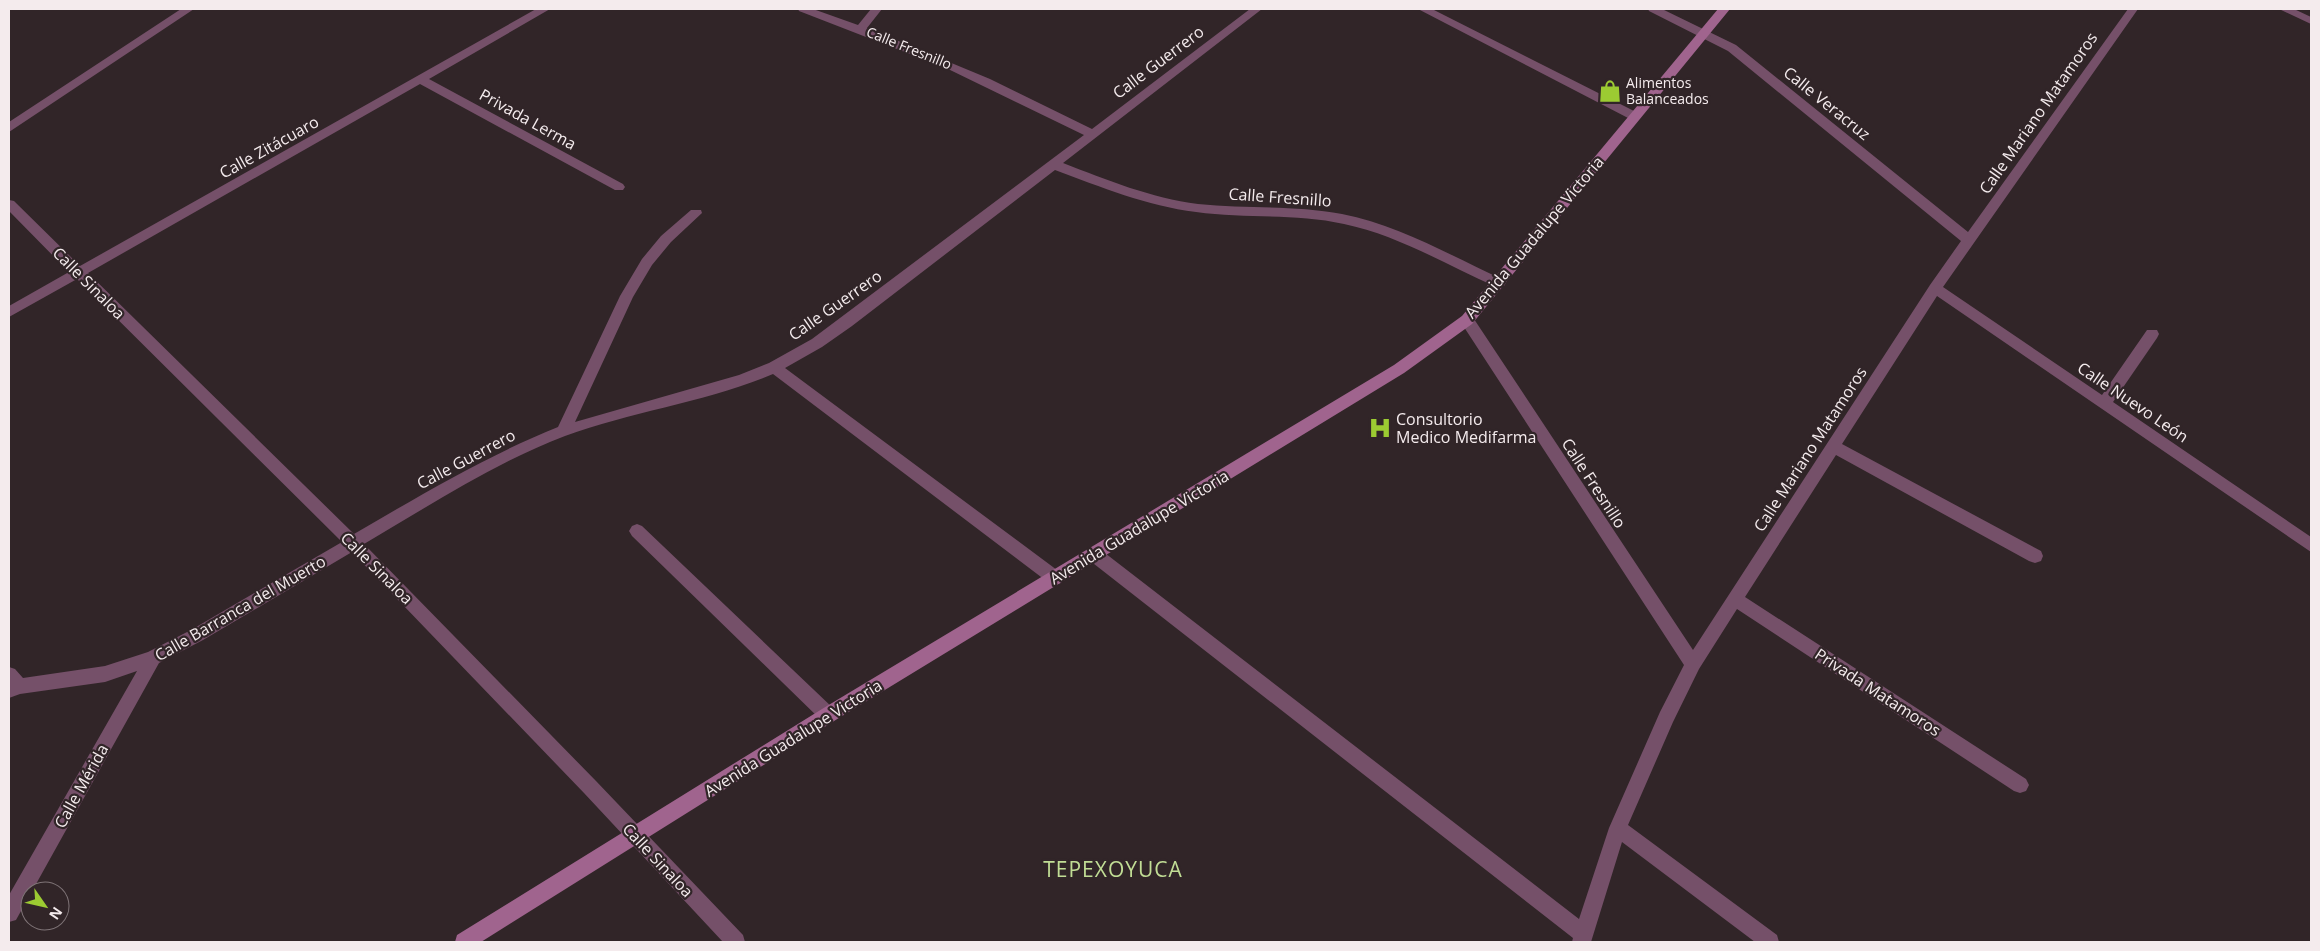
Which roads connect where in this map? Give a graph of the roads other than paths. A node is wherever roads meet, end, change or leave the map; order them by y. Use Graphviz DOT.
graph roads {
  1 [pos="188,9"];
  2 [pos="544,9"];
  3 [pos="803,9"];
  4 [pos="877,9"];
  5 [pos="1257,9"];
  6 [pos="1424,9"];
  7 [pos="1653,9"];
  8 [pos="1724,9"];
  9 [pos="2133,9"];
  10 [pos="2285,9"];
  11 [pos="2311,21"];
  12 [pos="860,29"];
  13 [pos="1705,32"];
  14 [pos="422,80"];
  15 [pos="1634,116"];
  16 [pos="9,128"];
  17 [pos="1092,134"];
  18 [pos="1052,164"];
  19 [pos="619,187"];
  20 [pos="9,204"];
  21 [pos="696,213"];
  22 [pos="1969,240"];
  23 [pos="78,272"];
  24 [pos="1499,283"];
  25 [pos="1935,288"];
  26 [pos="9,312"];
  27 [pos="1467,320"];
  28 [pos="2152,334"];
  29 [pos="774,367"];
  30 [pos="2104,403"];
  31 [pos="563,431"];
  32 [pos="1833,446"];
  33 [pos="637,531"];
  34 [pos="353,543"];
  35 [pos="2311,545"];
  36 [pos="1095,555"];
  37 [pos="2035,556"];
  38 [pos="1054,578"];
  39 [pos="1735,599"];
  40 [pos="153,658"];
  41 [pos="1693,664"];
  42 [pos="13,683"];
  43 [pos="828,715"];
  44 [pos="2020,785"];
  45 [pos="1618,828"];
  46 [pos="635,836"];
  47 [pos="9,913"];
  48 [pos="1583,939"];
  49 [pos="464,942"];
  50 [pos="736,942"];
  51 [pos="1770,942"];
  1 -- 16 [label="street"];
  2 -- 14 [label="street, Calle Zitácuaro"];
  3 -- 12 [label="street, Calle Fresnillo"];
  4 -- 12 [label="street"];
  5 -- 17 [label="street, Calle Guerrero"];
  6 -- 15 [label="street"];
  7 -- 13 [label="street, Calle Veracruz"];
  8 -- 13 [label="main road, Avenida Guadalupe Victoria"];
  9 -- 22 [label="street, Calle Mariano Matamoros"];
  10 -- 11 [label="street"];
  12 -- 17 [label="street, Calle Fresnillo"];
  13 -- 15 [label="main road, Avenida Guadalupe Victoria"];
  13 -- 22 [label="street, Calle Veracruz"];
  14 -- 19 [label="street, Privada Lerma"];
  14 -- 23 [label="street, Calle Zitácuaro"];
  15 -- 24 [label="main road, Avenida Guadalupe Victoria"];
  17 -- 18 [label="street, Calle Guerrero"];
  18 -- 24 [label="street, Calle Fresnillo"];
  18 -- 29 [label="street, Calle Guerrero"];
  20 -- 23 [label="street, Calle Sinaloa"];
  21 -- 31 [label="street"];
  22 -- 25 [label="street, Calle Mariano Matamoros"];
  23 -- 26 [label="street, Calle Zitácuaro"];
  23 -- 34 [label="street, Calle Sinaloa"];
  24 -- 27 [label="main road, Avenida Guadalupe Victoria"];
  25 -- 30 [label="street, Calle Nuevo León"];
  25 -- 32 [label="street, Calle Mariano Matamoros"];
  27 -- 36 [label="main road, Avenida Guadalupe Victoria"];
  27 -- 41 [label="street, Calle Fresnillo"];
  28 -- 30 [label="street"];
  29 -- 31 [label="street, Calle Guerrero"];
  29 -- 38 [label="street"];
  30 -- 35 [label="street, Calle Nuevo León"];
  31 -- 34 [label="street, Calle Guerrero"];
  32 -- 37 [label="street"];
  32 -- 39 [label="street, Calle Mariano Matamoros"];
  33 -- 43 [label="street"];
  34 -- 40 [label="street, Calle Barranca del Muerto"];
  34 -- 46 [label="street, Calle Sinaloa"];
  36 -- 38 [label="main road, Avenida Guadalupe Victoria"];
  36 -- 48 [label="street"];
  38 -- 43 [label="main road, Avenida Guadalupe Victoria"];
  39 -- 41 [label="street, Calle Mariano Matamoros"];
  39 -- 44 [label="street, Privada Matamoros"];
  40 -- 42 [label="street, Calle Barranca del Muerto"];
  40 -- 47 [label="street, Calle Mérida"];
  41 -- 45 [label="street, Calle Mariano Matamoros"];
  43 -- 46 [label="main road, Avenida Guadalupe Victoria"];
  45 -- 48 [label="street, Calle Mariano Matamoros"];
  45 -- 51 [label="street"];
  46 -- 49 [label="main road, Avenida Guadalupe Victoria"];
  46 -- 50 [label="street, Calle Sinaloa"];
}
